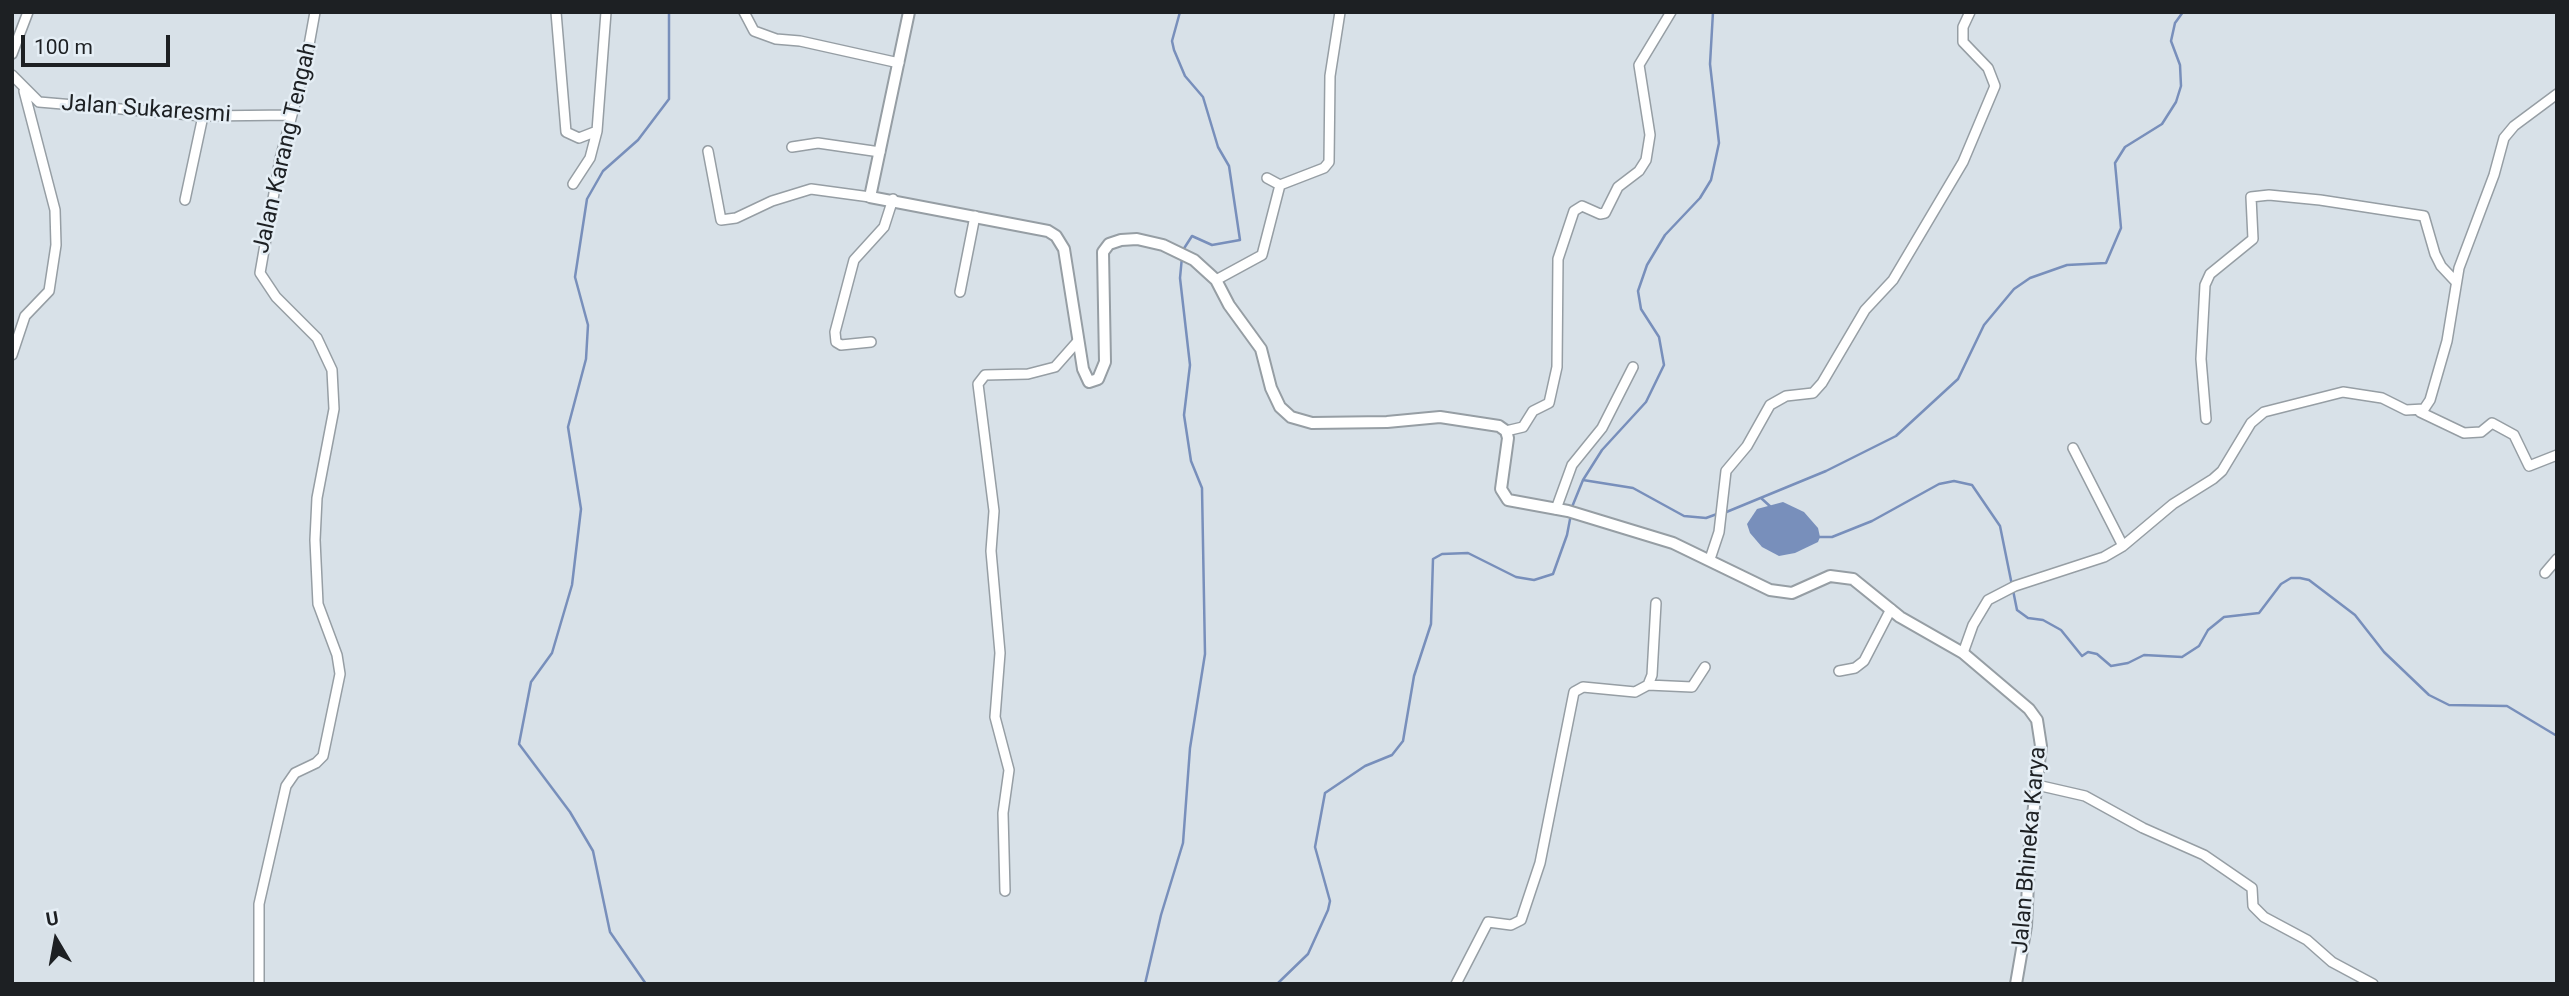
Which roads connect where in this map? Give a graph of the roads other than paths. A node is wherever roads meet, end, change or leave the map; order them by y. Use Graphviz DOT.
graph roads {
  1 [pos="28,12"];
  2 [pos="315,12"];
  3 [pos="556,12"];
  4 [pos="606,12"];
  5 [pos="744,12"];
  6 [pos="909,12"];
  7 [pos="1340,12"];
  8 [pos="1671,12"];
  9 [pos="1970,12"];
  10 [pos="12,54"];
  11 [pos="899,63"];
  12 [pos="12,75"];
  13 [pos="23,89"];
  14 [pos="2557,94"];
  15 [pos="203,116"];
  16 [pos="292,116"];
  17 [pos="597,131"];
  18 [pos="792,146"];
  19 [pos="708,151"];
  20 [pos="880,152"];
  21 [pos="1267,178"];
  22 [pos="573,184"];
  23 [pos="1280,185"];
  24 [pos="870,197"];
  25 [pos="893,199"];
  26 [pos="185,200"];
  27 [pos="975,216"];
  28 [pos="1216,280"];
  29 [pos="2456,282"];
  30 [pos="960,292"];
  31 [pos="1078,341"];
  32 [pos="871,342"];
  33 [pos="12,355"];
  34 [pos="1633,367"];
  35 [pos="2420,412"];
  36 [pos="2206,419"];
  37 [pos="1506,431"];
  38 [pos="2073,448"];
  39 [pos="2557,455"];
  40 [pos="1556,509"];
  41 [pos="2123,546"];
  42 [pos="1710,559"];
  43 [pos="2557,559"];
  44 [pos="2545,573"];
  45 [pos="1656,603"];
  46 [pos="1891,610"];
  47 [pos="1963,653"];
  48 [pos="1705,667"];
  49 [pos="1839,671"];
  50 [pos="1648,685"];
  51 [pos="2037,785"];
  52 [pos="1005,891"];
  53 [pos="260,984"];
  54 [pos="1456,984"];
  55 [pos="2016,984"];
  56 [pos="2373,984"];
  1 -- 10 [label="street"];
  2 -- 16 [label="street, Jalan Karang Tengah"];
  3 -- 17 [label="street"];
  4 -- 17 [label="street"];
  5 -- 11 [label="street"];
  6 -- 11 [label="street"];
  7 -- 23 [label="street"];
  8 -- 37 [label="street"];
  9 -- 42 [label="street"];
  11 -- 20 [label="street"];
  12 -- 13 [label="street, Jalan Sukaresmi"];
  13 -- 15 [label="street, Jalan Sukaresmi"];
  13 -- 33 [label="street"];
  14 -- 29 [label="street"];
  15 -- 16 [label="street, Jalan Sukaresmi"];
  15 -- 26 [label="street"];
  16 -- 53 [label="street, Jalan Karang Tengah"];
  17 -- 22 [label="street"];
  18 -- 20 [label="street"];
  19 -- 24 [label="street"];
  20 -- 24 [label="street"];
  21 -- 23 [label="street"];
  23 -- 28 [label="street"];
  24 -- 25 [label="street"];
  25 -- 27 [label="street"];
  25 -- 32 [label="street"];
  27 -- 30 [label="street"];
  27 -- 31 [label="street"];
  28 -- 31 [label="street"];
  28 -- 37 [label="street"];
  29 -- 35 [label="street"];
  29 -- 36 [label="street"];
  31 -- 52 [label="street"];
  34 -- 40 [label="street"];
  35 -- 39 [label="street"];
  35 -- 41 [label="street"];
  37 -- 40 [label="street, Jalan Bhineka Karya"];
  38 -- 41 [label="street"];
  40 -- 42 [label="street, Jalan Bhineka Karya"];
  41 -- 47 [label="street"];
  42 -- 46 [label="street, Jalan Bhineka Karya"];
  43 -- 44 [label="street"];
  45 -- 50 [label="street"];
  46 -- 47 [label="street, Jalan Bhineka Karya"];
  46 -- 49 [label="street"];
  47 -- 51 [label="street, Jalan Bhineka Karya"];
  48 -- 50 [label="street"];
  50 -- 54 [label="street"];
  51 -- 55 [label="street, Jalan Bhineka Karya"];
  51 -- 56 [label="street"];
}
